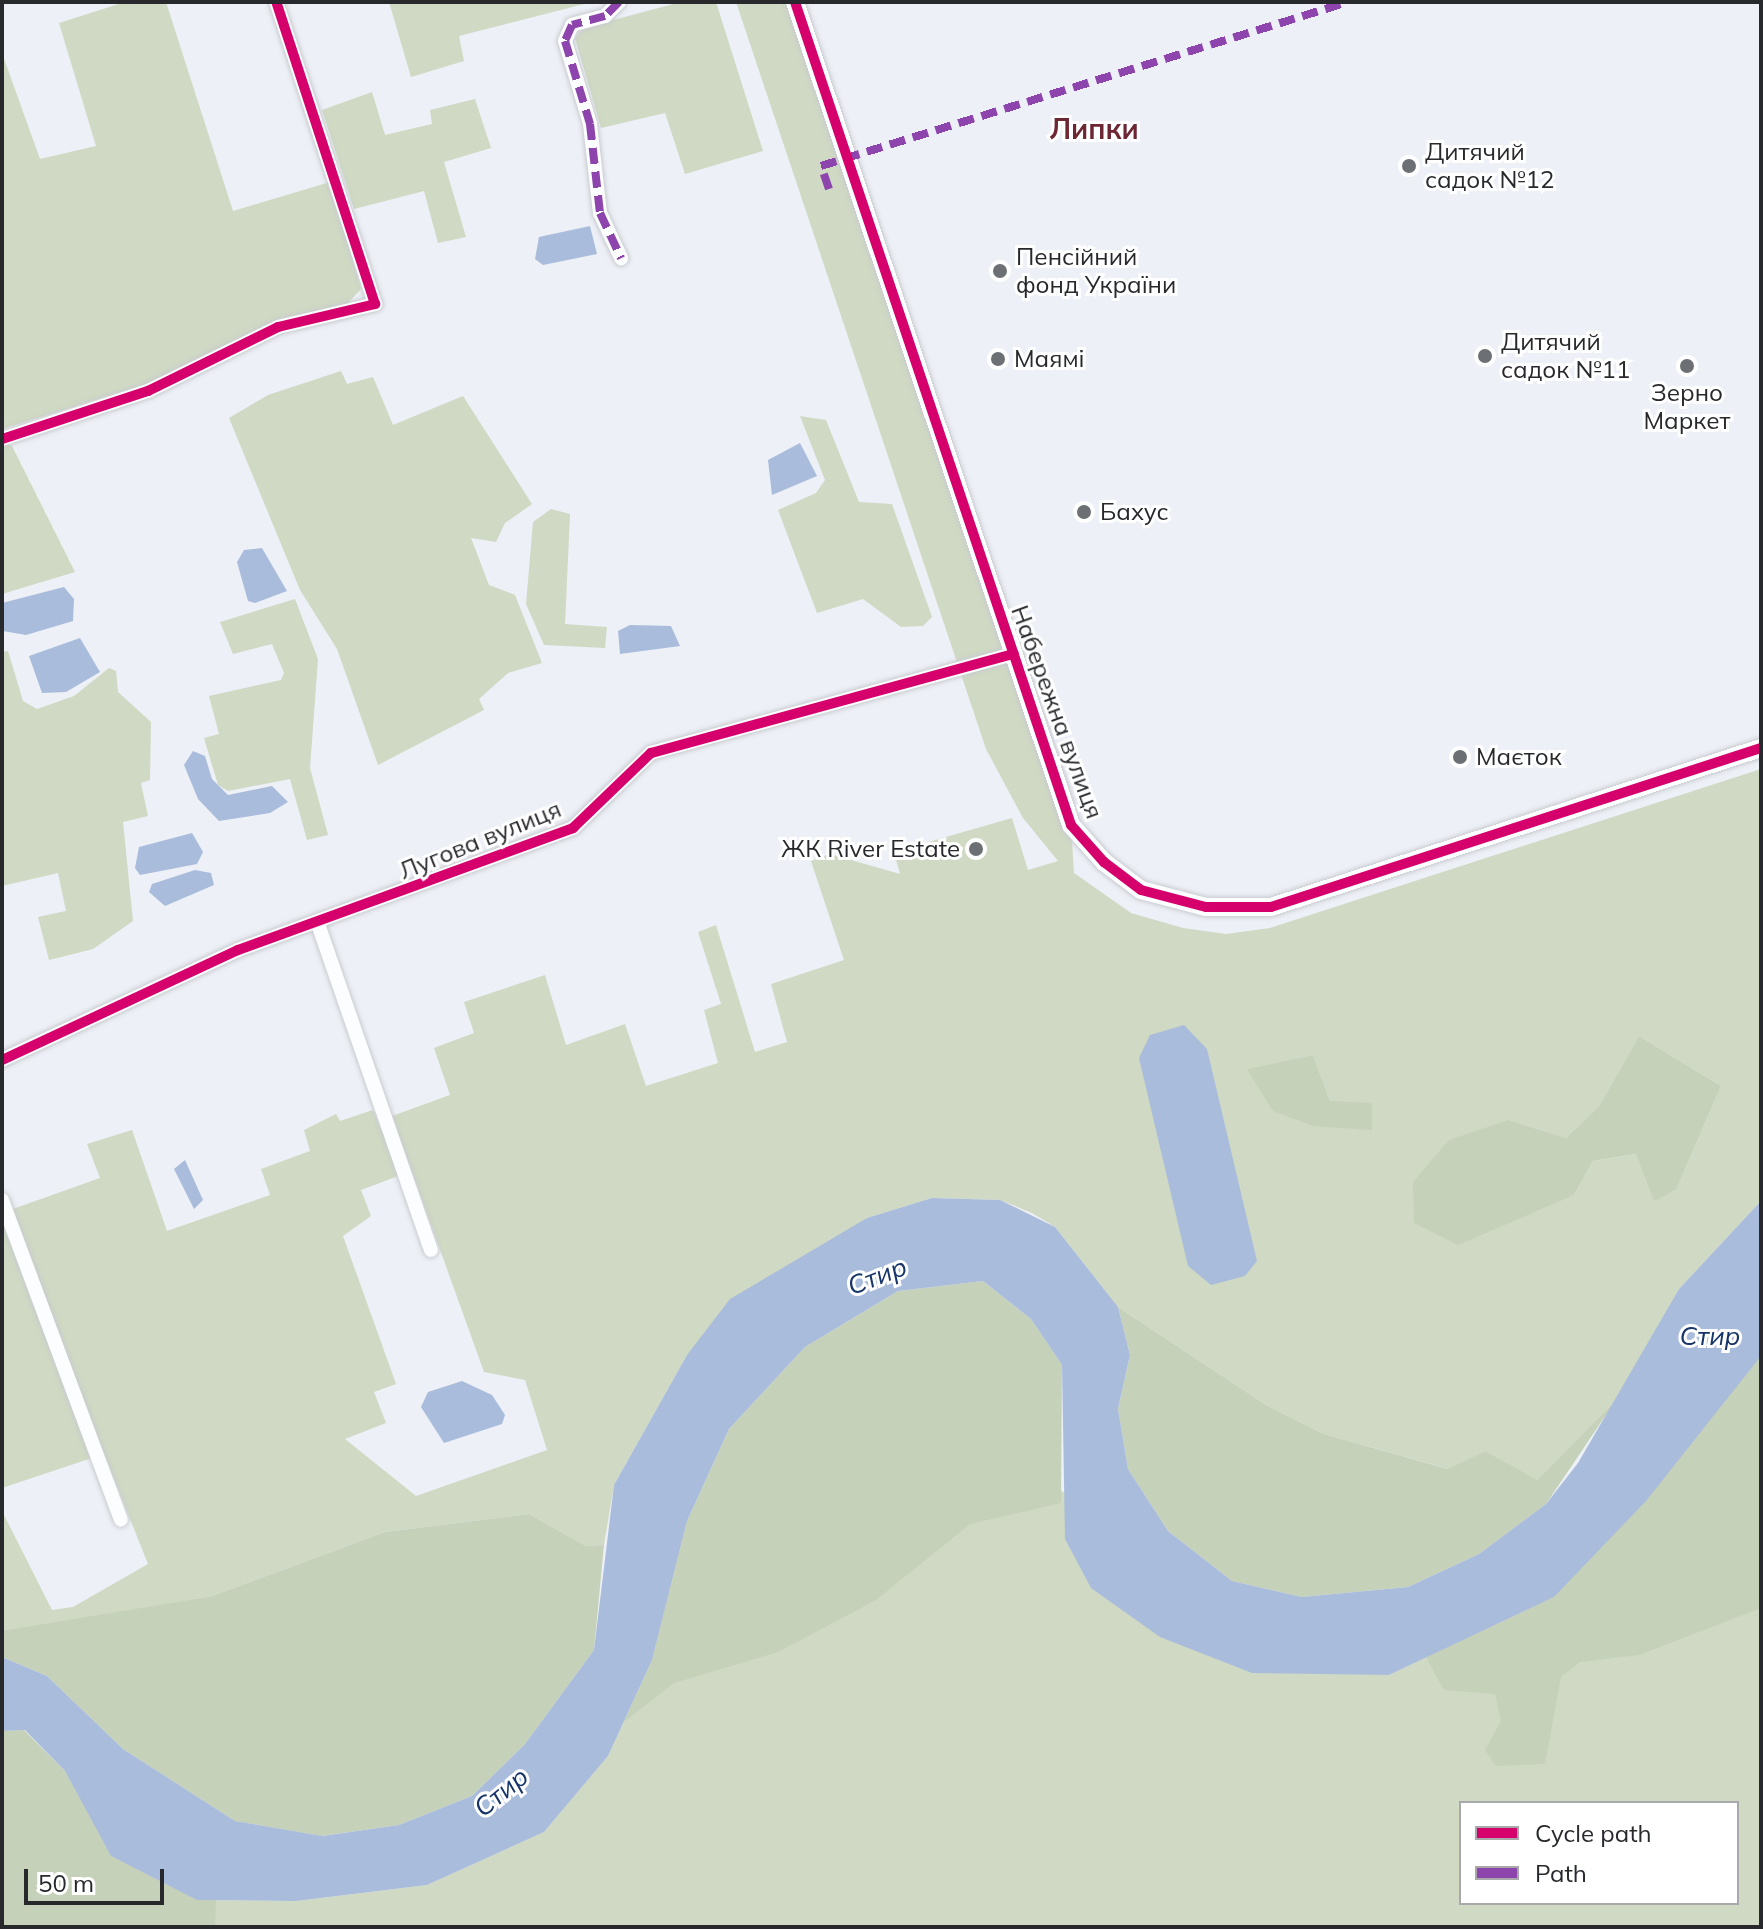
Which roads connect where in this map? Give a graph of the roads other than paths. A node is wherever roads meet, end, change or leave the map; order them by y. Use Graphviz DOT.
graph roads {
  1 [pos="276,2"];
  2 [pos="619,2"];
  3 [pos="795,2"];
  4 [pos="621,258"];
  5 [pos="2,439"];
  6 [pos="1014,654"];
  7 [pos="1761,748"];
  8 [pos="318,924"];
  9 [pos="2,1060"];
  10 [pos="2,1200"];
  11 [pos="431,1250"];
  12 [pos="121,1520"];
  1 -- 5 [label="street"];
  2 -- 4 [label="street"];
  3 -- 6 [label="street, Набережна вулиця"];
  6 -- 7 [label="street, Набережна вулиця"];
  6 -- 8 [label="street, Лугова вулиця"];
  8 -- 9 [label="street, Лугова вулиця"];
  8 -- 11 [label="street"];
  10 -- 12 [label="street"];
}
